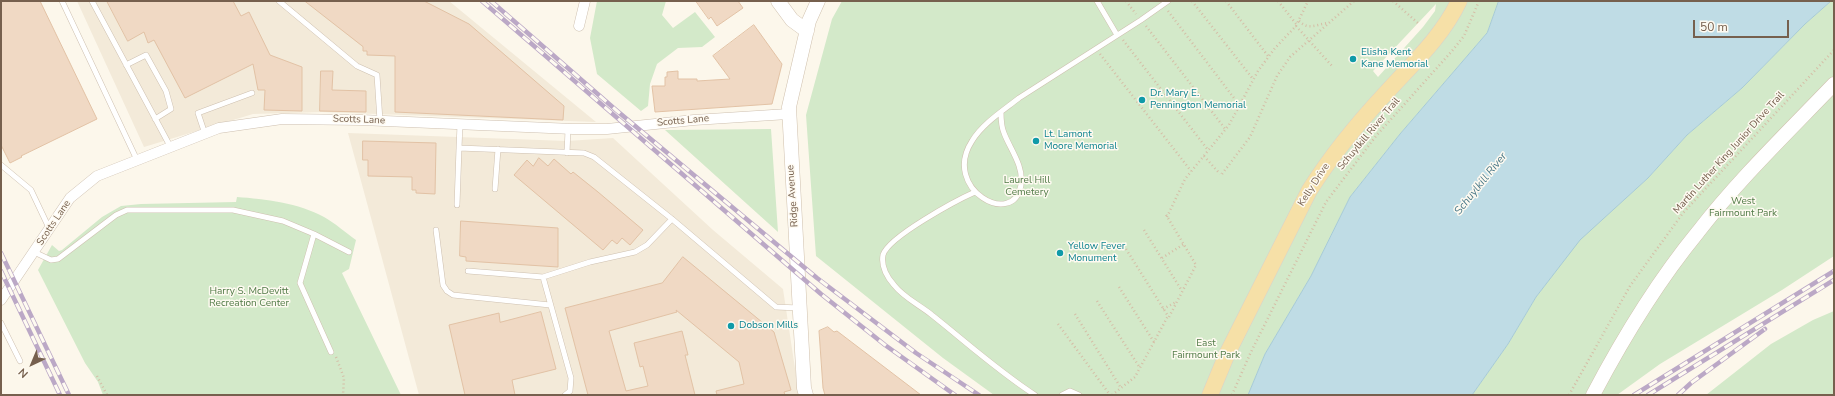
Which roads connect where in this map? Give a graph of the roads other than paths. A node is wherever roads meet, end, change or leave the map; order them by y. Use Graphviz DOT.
graph roads {
  1 [pos="62,1"];
  2 [pos="92,1"];
  3 [pos="279,1"];
  4 [pos="585,1"];
  5 [pos="778,1"];
  6 [pos="818,1"];
  7 [pos="1097,1"];
  8 [pos="1168,1"];
  9 [pos="1459,1"];
  10 [pos="579,26"];
  11 [pos="806,31"];
  12 [pos="1118,35"];
  13 [pos="126,65"];
  14 [pos="1834,84"];
  15 [pos="252,93"];
  16 [pos="1001,112"];
  17 [pos="788,114"];
  18 [pos="155,119"];
  19 [pos="380,121"];
  20 [pos="460,124"];
  21 [pos="568,129"];
  22 [pos="205,134"];
  23 [pos="170,146"];
  24 [pos="459,148"];
  25 [pos="498,149"];
  26 [pos="567,152"];
  27 [pos="137,160"];
  28 [pos="1,165"];
  29 [pos="495,188"];
  30 [pos="975,192"];
  31 [pos="457,205"];
  32 [pos="672,218"];
  33 [pos="49,229"];
  34 [pos="436,230"];
  35 [pos="314,234"];
  36 [pos="34,252"];
  37 [pos="349,252"];
  38 [pos="468,271"];
  39 [pos="543,277"];
  40 [pos="1,300"];
  41 [pos="550,305"];
  42 [pos="799,308"];
  43 [pos="1,323"];
  44 [pos="332,352"];
  45 [pos="20,361"];
  46 [pos="565,395"];
  47 [pos="806,395"];
  48 [pos="1035,395"];
  49 [pos="1062,395"];
  50 [pos="1080,395"];
  51 [pos="1210,395"];
  52 [pos="1593,395"];
  1 -- 27 [label="lane"];
  2 -- 13 [label="lane"];
  3 -- 19 [label="lane"];
  4 -- 10 [label="street"];
  5 -- 11 [label="main road"];
  6 -- 11 [label="main road, Ridge Avenue"];
  7 -- 12 [label="lane"];
  8 -- 12 [label="lane"];
  9 -- 51 [label="main road, Kelly Drive"];
  11 -- 17 [label="main road, Ridge Avenue"];
  12 -- 16 [label="lane"];
  13 -- 18 [label="lane"];
  13 -- 18 [label="lane"];
  14 -- 52 [label="main road"];
  15 -- 22 [label="lane"];
  16 -- 30 [label="lane"];
  16 -- 30 [label="lane"];
  17 -- 21 [label="street, Scotts Lane"];
  17 -- 42 [label="main road, Ridge Avenue"];
  18 -- 23 [label="lane"];
  19 -- 20 [label="street, Scotts Lane"];
  19 -- 22 [label="street, Scotts Lane"];
  20 -- 21 [label="street, Scotts Lane"];
  20 -- 24 [label="lane"];
  21 -- 26 [label="lane"];
  22 -- 23 [label="street, Scotts Lane"];
  23 -- 27 [label="street, Scotts Lane"];
  24 -- 25 [label="lane"];
  24 -- 31 [label="lane"];
  25 -- 26 [label="lane"];
  25 -- 29 [label="lane"];
  26 -- 32 [label="lane"];
  27 -- 33 [label="street, Scotts Lane"];
  28 -- 33 [label="lane"];
  30 -- 48 [label="lane"];
  32 -- 39 [label="lane"];
  32 -- 42 [label="lane"];
  33 -- 36 [label="street, Scotts Lane"];
  34 -- 41 [label="lane"];
  35 -- 36 [label="lane"];
  35 -- 37 [label="lane"];
  35 -- 44 [label="lane"];
  36 -- 40 [label="street, Scotts Lane"];
  38 -- 39 [label="lane"];
  39 -- 41 [label="lane"];
  41 -- 46 [label="lane"];
  42 -- 47 [label="main road, Ridge Avenue"];
  43 -- 45 [label="lane"];
  49 -- 50 [label="lane"];
}
